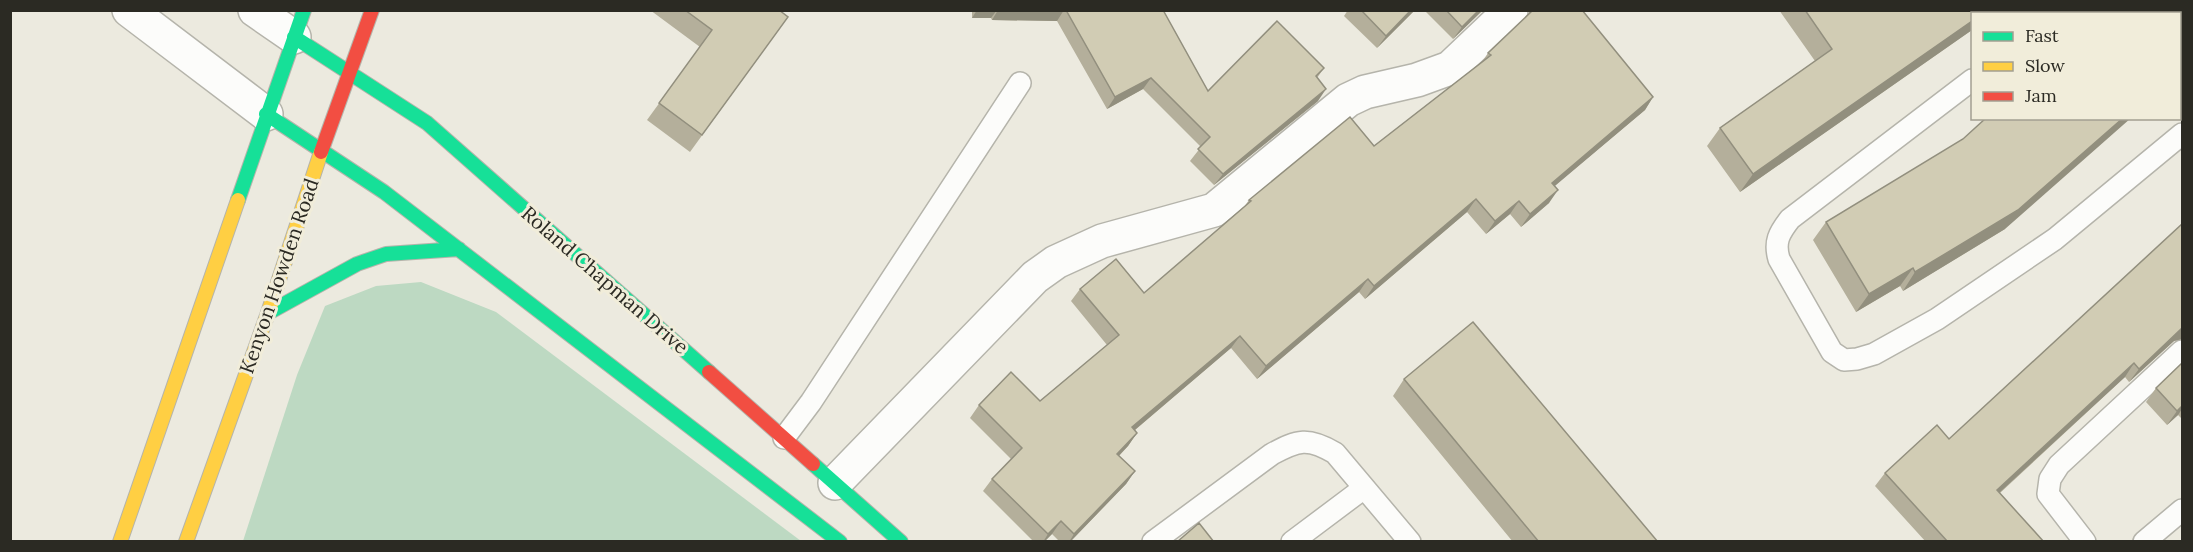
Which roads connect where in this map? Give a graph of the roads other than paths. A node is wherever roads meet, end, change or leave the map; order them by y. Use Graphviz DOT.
graph roads {
  1 [pos="129,10"];
  2 [pos="255,10"];
  3 [pos="372,10"];
  4 [pos="1511,10"];
  5 [pos="299,24"];
  6 [pos="349,71"];
  7 [pos="1971,81"];
  8 [pos="1020,83"];
  9 [pos="266,114"];
  10 [pos="2182,134"];
  11 [pos="321,151"];
  12 [pos="459,249"];
  13 [pos="268,313"];
  14 [pos="2182,351"];
  15 [pos="784,438"];
  16 [pos="835,483"];
  17 [pos="1364,488"];
  18 [pos="2182,510"];
  19 [pos="120,542"];
  20 [pos="186,542"];
  21 [pos="840,542"];
  22 [pos="901,542"];
  23 [pos="1153,542"];
  24 [pos="1292,542"];
  25 [pos="1410,542"];
  26 [pos="2085,542"];
  27 [pos="2144,542"];
  1 -- 9 [label="street"];
  2 -- 5 [label="street"];
  3 -- 6 [label="street, Kenyon Howden Road"];
  4 -- 16 [label="street"];
  5 -- 6 [label="street, Roland Chapman Drive"];
  5 -- 9 [label="street"];
  6 -- 11 [label="street, Kenyon Howden Road"];
  6 -- 15 [label="street, Roland Chapman Drive"];
  7 -- 10 [label="lane"];
  8 -- 15 [label="lane"];
  9 -- 11 [label="street"];
  9 -- 19 [label="street"];
  11 -- 12 [label="street"];
  11 -- 13 [label="street, Kenyon Howden Road"];
  12 -- 13 [label="street"];
  12 -- 21 [label="street"];
  13 -- 20 [label="street, Kenyon Howden Road"];
  14 -- 26 [label="lane"];
  15 -- 16 [label="street, Roland Chapman Drive"];
  16 -- 22 [label="street, Roland Chapman Drive"];
  17 -- 23 [label="lane"];
  17 -- 24 [label="lane"];
  17 -- 25 [label="lane"];
  18 -- 27 [label="lane"];
}
